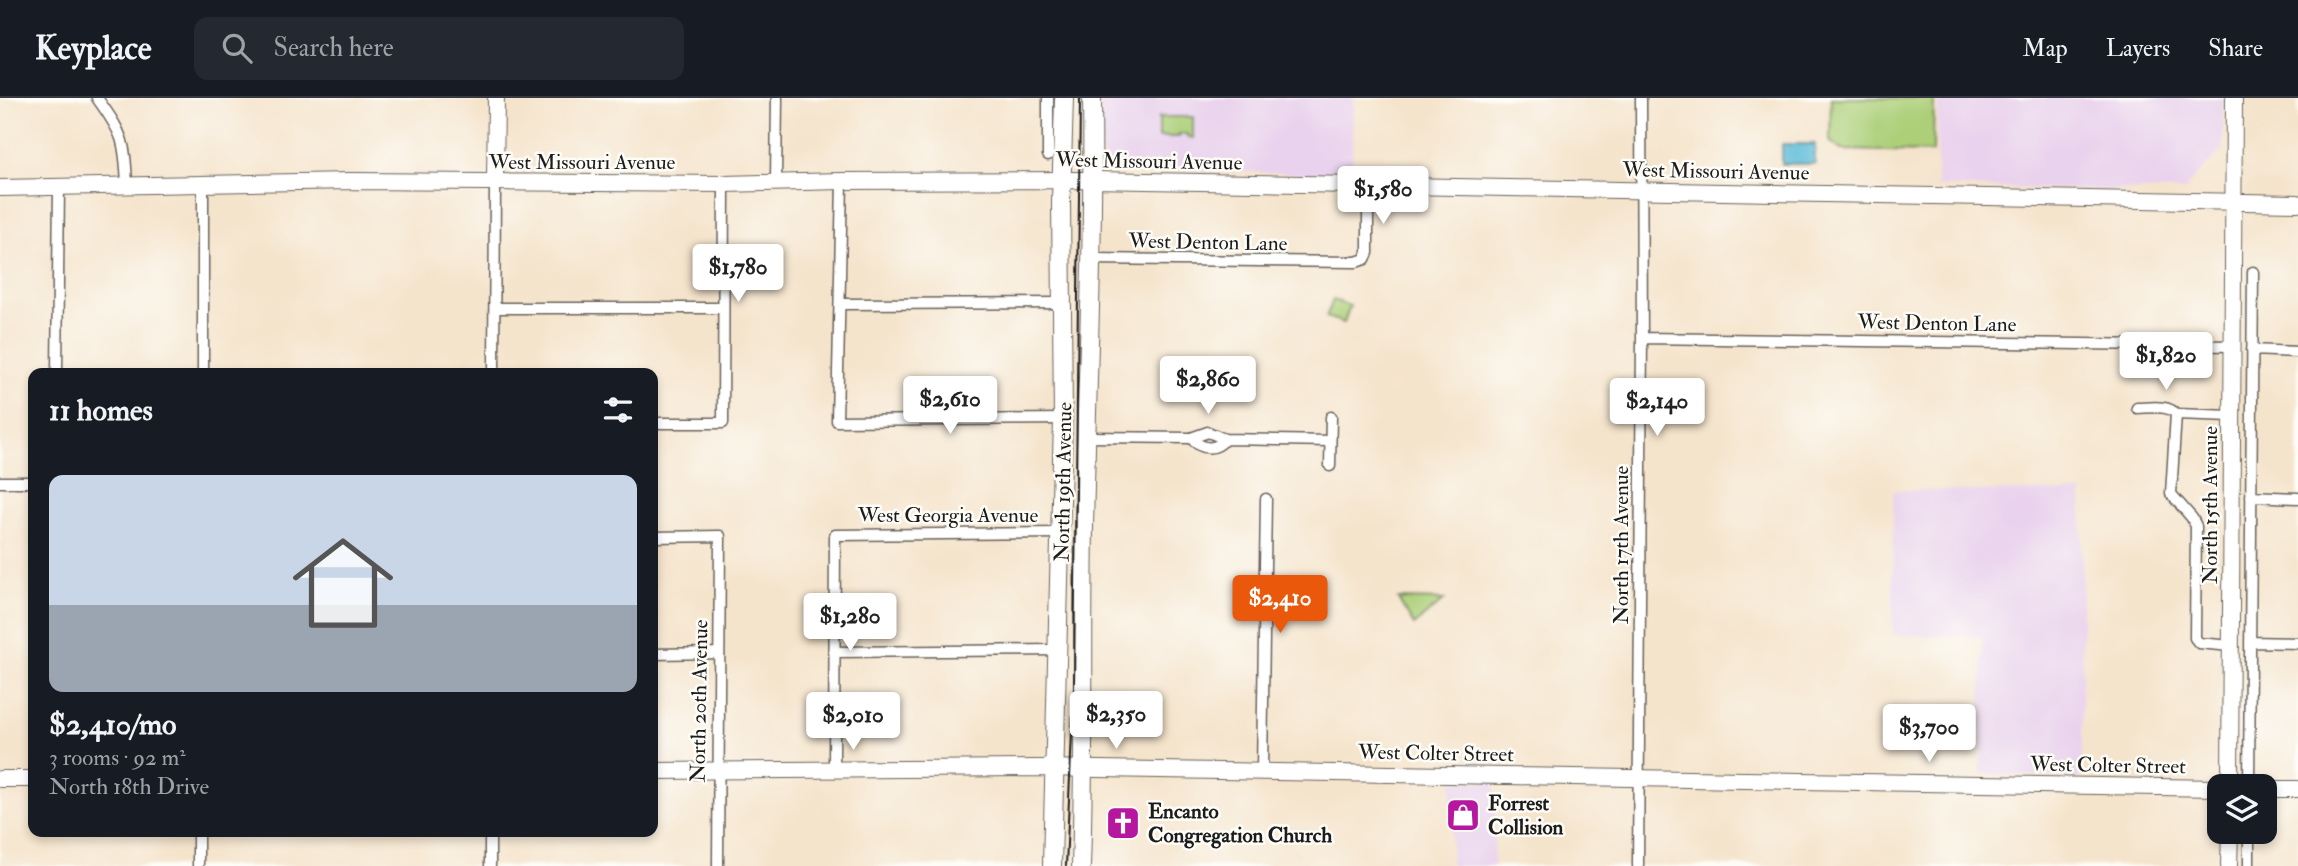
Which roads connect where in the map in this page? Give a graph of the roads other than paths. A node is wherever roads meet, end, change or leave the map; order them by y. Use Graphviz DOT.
graph roads {
  1 [pos="97,98"];
  2 [pos="496,98"];
  3 [pos="776,98"];
  4 [pos="1048,98"];
  5 [pos="1063,98"];
  6 [pos="1091,98"];
  7 [pos="1641,98"];
  8 [pos="2234,98"];
  9 [pos="1048,155"];
  10 [pos="842,180"];
  11 [pos="1093,180"];
  12 [pos="1062,181"];
  13 [pos="776,182"];
  14 [pos="203,183"];
  15 [pos="495,183"];
  16 [pos="724,184"];
  17 [pos="127,185"];
  18 [pos="1368,185"];
  19 [pos="59,187"];
  20 [pos="0,188"];
  21 [pos="1641,192"];
  22 [pos="2233,202"];
  23 [pos="2298,203"];
  24 [pos="1092,259"];
  25 [pos="2253,272"];
  26 [pos="840,303"];
  27 [pos="1063,303"];
  28 [pos="495,307"];
  29 [pos="722,308"];
  30 [pos="1642,338"];
  31 [pos="2232,346"];
  32 [pos="2252,350"];
  33 [pos="2298,352"];
  34 [pos="57,368"];
  35 [pos="203,368"];
  36 [pos="494,368"];
  37 [pos="2137,408"];
  38 [pos="2176,414"];
  39 [pos="2232,416"];
  40 [pos="1331,417"];
  41 [pos="1063,419"];
  42 [pos="658,423"];
  43 [pos="1086,437"];
  44 [pos="1330,441"];
  45 [pos="1330,466"];
  46 [pos="0,482"];
  47 [pos="28,482"];
  48 [pos="2251,496"];
  49 [pos="2298,498"];
  50 [pos="1266,499"];
  51 [pos="1060,533"];
  52 [pos="658,537"];
  53 [pos="2250,642"];
  54 [pos="2298,643"];
  55 [pos="2231,646"];
  56 [pos="1056,650"];
  57 [pos="834,652"];
  58 [pos="718,653"];
  59 [pos="658,654"];
  60 [pos="1054,768"];
  61 [pos="1084,769"];
  62 [pos="834,770"];
  63 [pos="658,771"];
  64 [pos="1262,771"];
  65 [pos="717,772"];
  66 [pos="2230,774"];
  67 [pos="2249,774"];
  68 [pos="1639,778"];
  69 [pos="0,779"];
  70 [pos="28,779"];
  71 [pos="2207,788"];
  72 [pos="2277,789"];
  73 [pos="2298,789"];
  74 [pos="198,837"];
  75 [pos="491,837"];
  76 [pos="2230,844"];
  77 [pos="2249,844"];
  78 [pos="198,866"];
  79 [pos="490,866"];
  80 [pos="718,866"];
  81 [pos="1052,866"];
  82 [pos="1081,866"];
  83 [pos="1638,866"];
  84 [pos="2229,866"];
  85 [pos="2249,866"];
  1 -- 17 [label="street"];
  2 -- 15 [label="street"];
  3 -- 13 [label="street"];
  4 -- 9 [label="street"];
  5 -- 12 [label="main road, North 19th Avenue"];
  6 -- 11 [label="main road, North 19th Avenue"];
  7 -- 21 [label="street, North 17th Avenue"];
  8 -- 22 [label="street, North 15th Avenue"];
  10 -- 12 [label="street, West Missouri Avenue"];
  10 -- 13 [label="street, West Missouri Avenue"];
  10 -- 26 [label="street"];
  11 -- 12 [label="street, West Missouri Avenue"];
  11 -- 18 [label="street, West Missouri Avenue"];
  11 -- 24 [label="main road, North 19th Avenue"];
  12 -- 27 [label="main road, North 19th Avenue"];
  13 -- 16 [label="street, West Missouri Avenue"];
  14 -- 15 [label="street, West Missouri Avenue"];
  14 -- 17 [label="street, West Missouri Avenue"];
  14 -- 35 [label="street"];
  15 -- 16 [label="street, West Missouri Avenue"];
  15 -- 28 [label="street"];
  16 -- 29 [label="street"];
  17 -- 19 [label="street, West Missouri Avenue"];
  18 -- 21 [label="street, West Missouri Avenue"];
  18 -- 24 [label="street, West Denton Lane"];
  19 -- 20 [label="street, West Missouri Avenue"];
  19 -- 34 [label="street"];
  21 -- 22 [label="street, West Missouri Avenue"];
  21 -- 30 [label="street, North 17th Avenue"];
  22 -- 23 [label="street, West Missouri Avenue"];
  22 -- 31 [label="street, North 15th Avenue"];
  24 -- 43 [label="main road, North 19th Avenue"];
  25 -- 32 [label="street, North 15th Avenue"];
  26 -- 27 [label="street"];
  26 -- 41 [label="street"];
  27 -- 41 [label="main road, North 19th Avenue"];
  28 -- 29 [label="street"];
  28 -- 36 [label="street"];
  29 -- 42 [label="street"];
  30 -- 31 [label="street, West Denton Lane"];
  30 -- 68 [label="street, North 17th Avenue"];
  31 -- 39 [label="street, North 15th Avenue"];
  32 -- 33 [label="street"];
  32 -- 48 [label="street, North 15th Avenue"];
  37 -- 38 [label="street"];
  38 -- 39 [label="street"];
  38 -- 55 [label="street"];
  39 -- 55 [label="street, North 15th Avenue"];
  40 -- 44 [label="street"];
  41 -- 51 [label="main road, North 19th Avenue"];
  43 -- 44 [label="street"];
  43 -- 61 [label="main road, North 19th Avenue"];
  44 -- 45 [label="street"];
  46 -- 47 [label="street"];
  48 -- 49 [label="street"];
  48 -- 53 [label="street, North 15th Avenue"];
  50 -- 64 [label="street"];
  51 -- 56 [label="main road, North 19th Avenue"];
  51 -- 57 [label="street, West Georgia Avenue"];
  52 -- 58 [label="street, North 20th Avenue"];
  53 -- 54 [label="street"];
  53 -- 67 [label="street, North 15th Avenue"];
  55 -- 66 [label="street, North 15th Avenue"];
  56 -- 57 [label="street"];
  56 -- 60 [label="main road, North 19th Avenue"];
  57 -- 62 [label="street"];
  58 -- 59 [label="street"];
  58 -- 65 [label="street, North 20th Avenue"];
  60 -- 61 [label="street, West Colter Street"];
  60 -- 62 [label="street, West Colter Street"];
  60 -- 81 [label="main road, North 19th Avenue"];
  61 -- 64 [label="street, West Colter Street"];
  61 -- 82 [label="main road, North 19th Avenue"];
  62 -- 65 [label="street, West Colter Street"];
  63 -- 65 [label="street, West Colter Street"];
  64 -- 68 [label="street, West Colter Street"];
  65 -- 80 [label="street, North 20th Avenue"];
  68 -- 71 [label="street, West Colter Street"];
  68 -- 83 [label="street, North 17th Avenue"];
  69 -- 70 [label="street"];
  72 -- 73 [label="street"];
  74 -- 78 [label="street"];
  75 -- 79 [label="street"];
  76 -- 84 [label="street"];
  77 -- 85 [label="street"];
}
